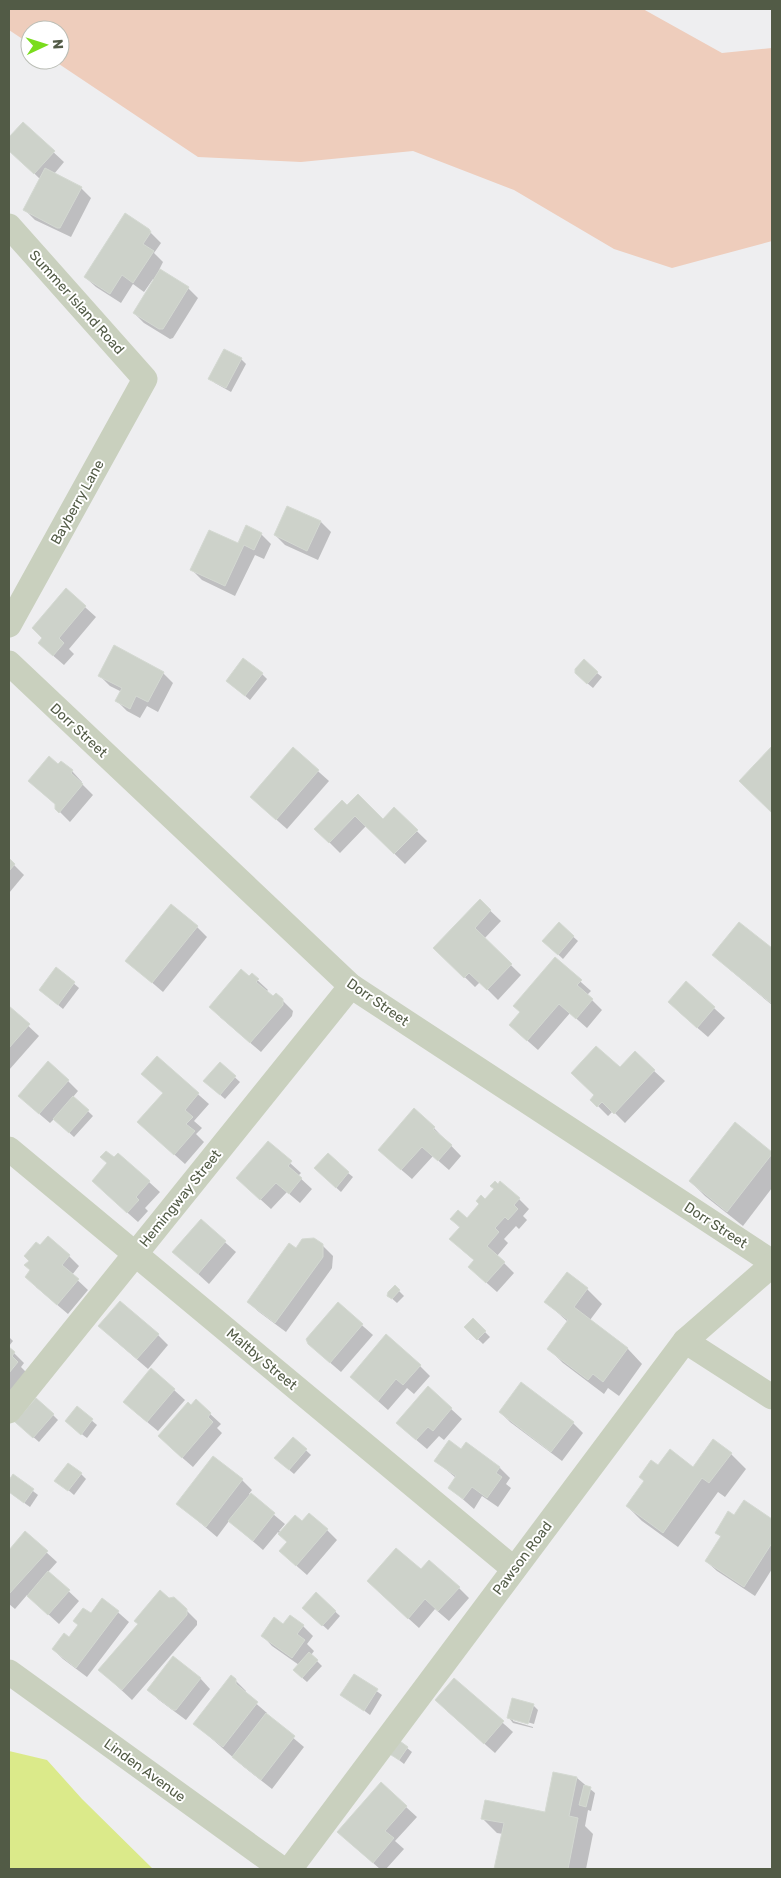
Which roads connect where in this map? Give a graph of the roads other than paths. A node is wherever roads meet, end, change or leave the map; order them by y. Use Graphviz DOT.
graph roads {
  1 [pos="9,226"];
  2 [pos="145,379"];
  3 [pos="9,625"];
  4 [pos="9,663"];
  5 [pos="351,986"];
  6 [pos="9,1149"];
  7 [pos="136,1253"];
  8 [pos="772,1263"];
  9 [pos="685,1341"];
  10 [pos="772,1397"];
  11 [pos="9,1411"];
  12 [pos="514,1569"];
  13 [pos="9,1672"];
  14 [pos="282,1869"];
  15 [pos="290,1869"];
  1 -- 2 [label="street, Summer Island Road"];
  2 -- 3 [label="street, Bayberry Lane"];
  4 -- 5 [label="street, Dorr Street"];
  5 -- 7 [label="street, Hemingway Street"];
  5 -- 8 [label="street, Dorr Street"];
  6 -- 7 [label="street, Maltby Street"];
  7 -- 11 [label="street, Hemingway Street"];
  7 -- 12 [label="street, Maltby Street"];
  8 -- 9 [label="street, Pawson Road"];
  9 -- 10 [label="street"];
  9 -- 12 [label="street, Pawson Road"];
  12 -- 15 [label="street, Pawson Road"];
  13 -- 14 [label="street, Linden Avenue"];
}
